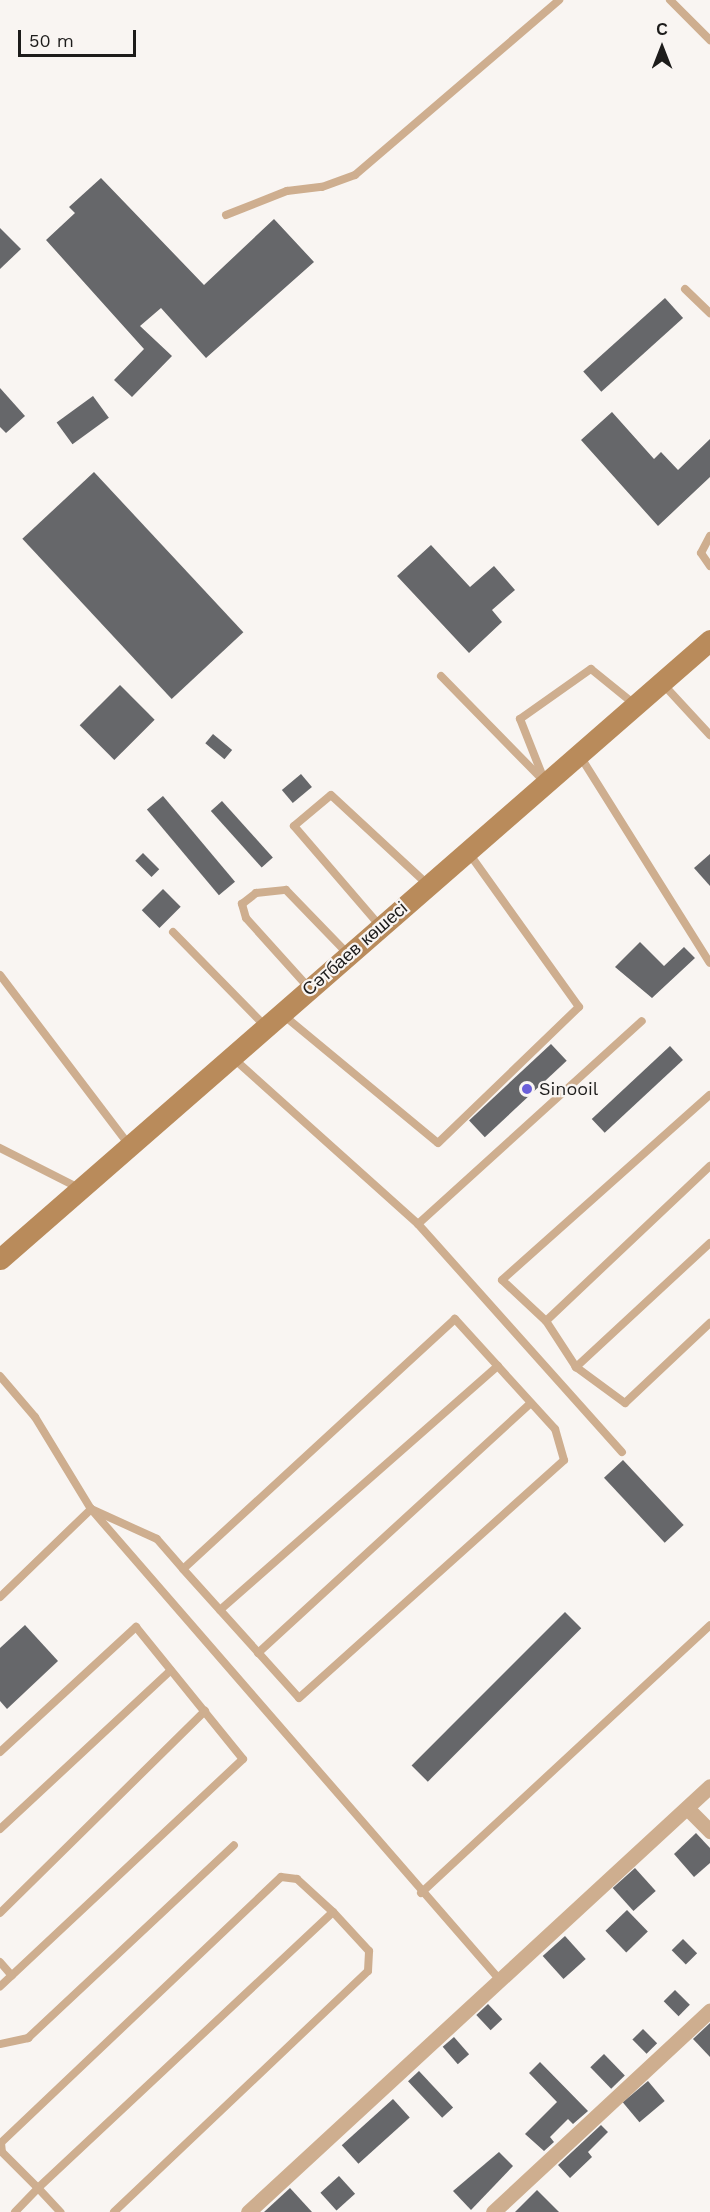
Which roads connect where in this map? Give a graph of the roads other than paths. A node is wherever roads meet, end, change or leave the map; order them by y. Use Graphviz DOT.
graph roads {
  1 [pos="559,0"];
  2 [pos="670,0"];
  3 [pos="710,40"];
  4 [pos="226,215"];
  5 [pos="685,289"];
  6 [pos="710,313"];
  7 [pos="710,536"];
  8 [pos="710,566"];
  9 [pos="710,640"];
  10 [pos="441,676"];
  11 [pos="661,682"];
  12 [pos="635,705"];
  13 [pos="710,735"];
  14 [pos="579,754"];
  15 [pos="546,783"];
  16 [pos="468,851"];
  17 [pos="428,885"];
  18 [pos="381,927"];
  19 [pos="172,932"];
  20 [pos="349,955"];
  21 [pos="710,963"];
  22 [pos="0,975"];
  23 [pos="309,989"];
  24 [pos="274,1020"];
  25 [pos="642,1021"];
  26 [pos="232,1057"];
  27 [pos="710,1095"];
  28 [pos="130,1146"];
  29 [pos="0,1148"];
  30 [pos="710,1166"];
  31 [pos="80,1189"];
  32 [pos="418,1224"];
  33 [pos="710,1243"];
  34 [pos="0,1259"];
  35 [pos="546,1321"];
  36 [pos="710,1323"];
  37 [pos="498,1366"];
  38 [pos="576,1367"];
  39 [pos="0,1376"];
  40 [pos="531,1403"];
  41 [pos="622,1452"];
  42 [pos="91,1509"];
  43 [pos="183,1569"];
  44 [pos="0,1597"];
  45 [pos="220,1610"];
  46 [pos="710,1625"];
  47 [pos="258,1653"];
  48 [pos="171,1670"];
  49 [pos="205,1711"];
  50 [pos="0,1752"];
  51 [pos="710,1786"];
  52 [pos="687,1808"];
  53 [pos="0,1829"];
  54 [pos="710,1831"];
  55 [pos="234,1845"];
  56 [pos="421,1893"];
  57 [pos="333,1912"];
  58 [pos="0,1913"];
  59 [pos="0,1962"];
  60 [pos="12,1976"];
  61 [pos="499,1979"];
  62 [pos="0,1986"];
  63 [pos="710,2010"];
  64 [pos="0,2044"];
  65 [pos="38,2188"];
  66 [pos="15,2212"];
  67 [pos="60,2212"];
  68 [pos="114,2212"];
  69 [pos="248,2212"];
  70 [pos="493,2212"];
  1 -- 4 [label="lane"];
  2 -- 3 [label="lane"];
  5 -- 6 [label="lane"];
  7 -- 8 [label="lane"];
  9 -- 11 [label="main road, Сәтбаев көшесі"];
  10 -- 15 [label="lane"];
  11 -- 12 [label="main road, Сәтбаев көшесі"];
  11 -- 13 [label="lane"];
  12 -- 14 [label="main road, Сәтбаев көшесі"];
  12 -- 15 [label="lane"];
  14 -- 15 [label="main road, Сәтбаев көшесі"];
  14 -- 21 [label="lane"];
  15 -- 16 [label="main road, Сәтбаев көшесі"];
  16 -- 17 [label="main road, Сәтбаев көшесі"];
  16 -- 24 [label="lane"];
  17 -- 18 [label="main road, Сәтбаев көшесі"];
  17 -- 18 [label="lane"];
  18 -- 20 [label="main road, Сәтбаев көшесі"];
  19 -- 24 [label="lane"];
  20 -- 23 [label="main road, Сәтбаев көшесі"];
  20 -- 23 [label="lane"];
  22 -- 28 [label="lane"];
  23 -- 24 [label="main road, Сәтбаев көшесі"];
  24 -- 26 [label="main road, Сәтбаев көшесі"];
  25 -- 32 [label="lane"];
  26 -- 28 [label="main road, Сәтбаев көшесі"];
  26 -- 32 [label="lane"];
  27 -- 35 [label="lane"];
  28 -- 31 [label="main road, Сәтбаев көшесі"];
  29 -- 31 [label="lane"];
  30 -- 35 [label="lane"];
  31 -- 34 [label="main road, Сәтбаев көшесі"];
  32 -- 41 [label="lane"];
  33 -- 38 [label="lane"];
  35 -- 38 [label="lane"];
  36 -- 38 [label="lane"];
  37 -- 40 [label="lane"];
  37 -- 43 [label="lane"];
  37 -- 45 [label="lane"];
  39 -- 42 [label="lane"];
  40 -- 47 [label="lane"];
  40 -- 47 [label="lane"];
  42 -- 43 [label="lane"];
  42 -- 44 [label="lane"];
  42 -- 56 [label="lane"];
  43 -- 45 [label="lane"];
  45 -- 47 [label="lane"];
  46 -- 56 [label="lane"];
  48 -- 49 [label="lane"];
  48 -- 50 [label="lane"];
  48 -- 53 [label="lane"];
  49 -- 58 [label="lane"];
  49 -- 60 [label="lane"];
  51 -- 52 [label="street"];
  52 -- 54 [label="street"];
  52 -- 61 [label="street"];
  55 -- 64 [label="lane"];
  56 -- 61 [label="lane"];
  57 -- 65 [label="lane"];
  57 -- 65 [label="lane"];
  57 -- 68 [label="lane"];
  59 -- 60 [label="lane"];
  60 -- 62 [label="lane"];
  61 -- 69 [label="street"];
  63 -- 70 [label="street"];
  65 -- 66 [label="lane"];
  65 -- 67 [label="lane"];
}
